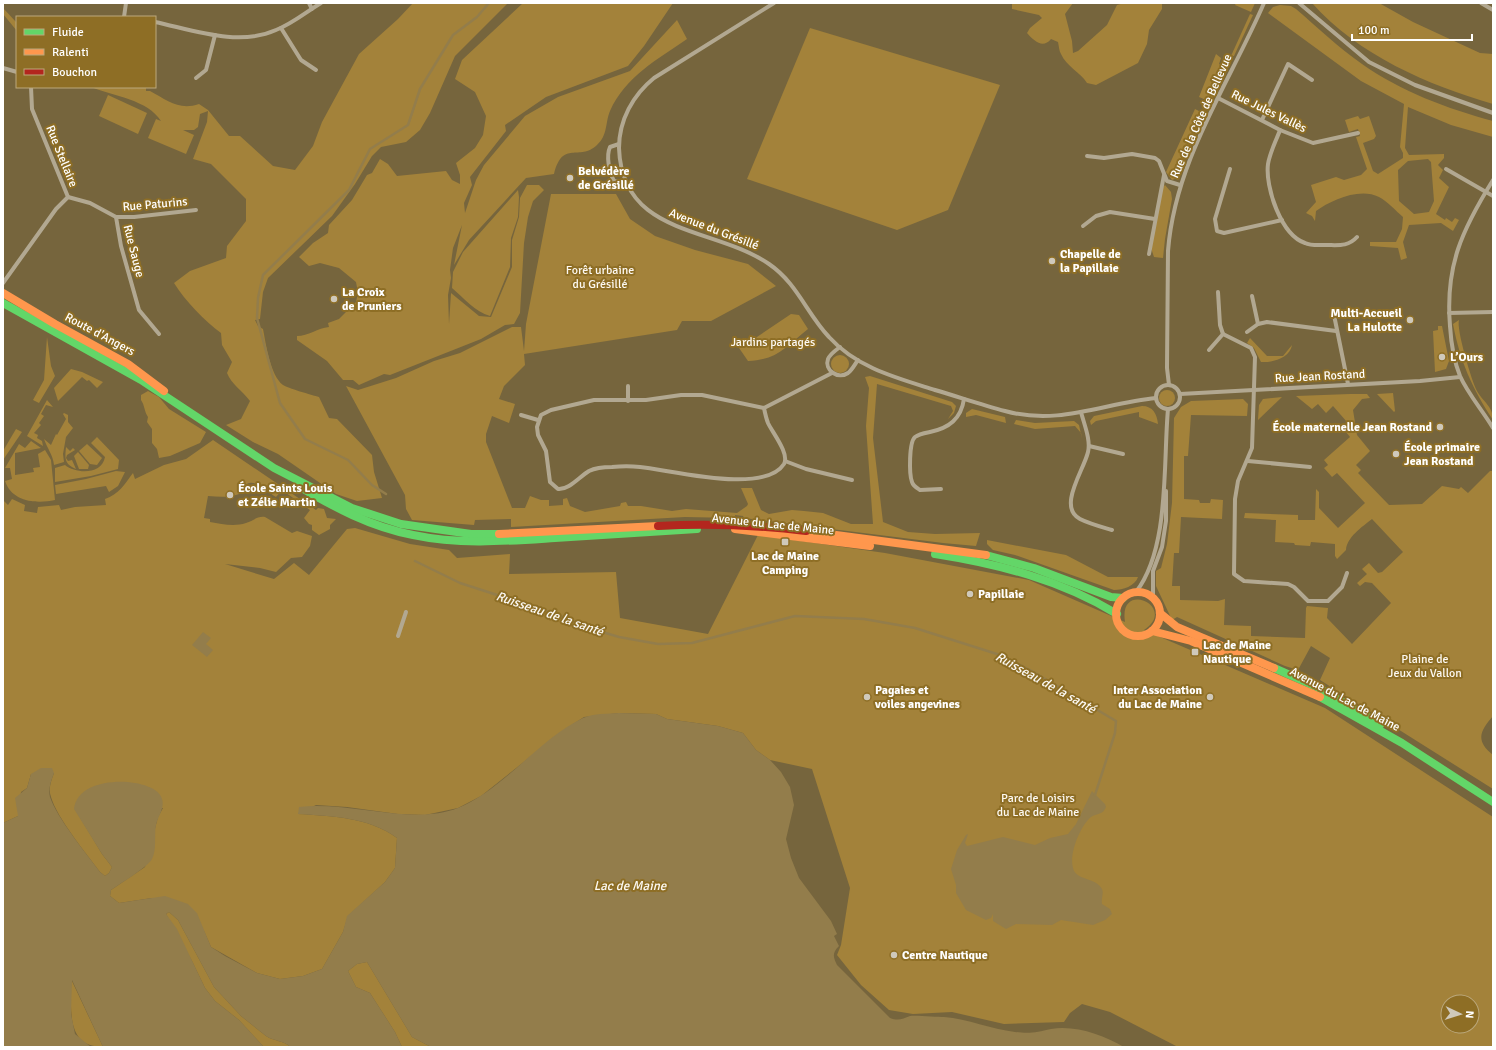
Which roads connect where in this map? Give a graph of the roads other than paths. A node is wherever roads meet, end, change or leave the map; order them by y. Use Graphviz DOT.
graph roads {
  1 [pos="126,3"];
  2 [pos="309,3"];
  3 [pos="321,3"];
  4 [pos="774,3"];
  5 [pos="1264,3"];
  6 [pos="1299,3"];
  7 [pos="1481,3"];
  8 [pos="312,9"];
  9 [pos="1493,10"];
  10 [pos="124,16"];
  11 [pos="156,22"];
  12 [pos="281,28"];
  13 [pos="215,34"];
  14 [pos="3,68"];
  15 [pos="316,70"];
  16 [pos="16,72"];
  17 [pos="196,78"];
  18 [pos="1312,80"];
  19 [pos="31,88"];
  20 [pos="1218,98"];
  21 [pos="1493,113"];
  22 [pos="1262,120"];
  23 [pos="1280,130"];
  24 [pos="1358,133"];
  25 [pos="619,144"];
  26 [pos="1087,156"];
  27 [pos="1230,169"];
  28 [pos="1446,169"];
  29 [pos="1164,175"];
  30 [pos="1493,180"];
  31 [pos="627,183"];
  32 [pos="1180,185"];
  33 [pos="1486,193"];
  34 [pos="1493,196"];
  35 [pos="68,197"];
  36 [pos="196,210"];
  37 [pos="116,217"];
  38 [pos="1155,220"];
  39 [pos="1282,220"];
  40 [pos="1083,226"];
  41 [pos="1357,237"];
  42 [pos="1149,254"];
  43 [pos="3,283"];
  44 [pos="1218,292"];
  45 [pos="3,293"];
  46 [pos="1252,296"];
  47 [pos="3,303"];
  48 [pos="1333,310"];
  49 [pos="1493,312"];
  50 [pos="1449,313"];
  51 [pos="1258,324"];
  52 [pos="1336,331"];
  53 [pos="1247,332"];
  54 [pos="159,334"];
  55 [pos="1223,334"];
  56 [pos="840,347"];
  57 [pos="1209,350"];
  58 [pos="858,360"];
  59 [pos="832,373"];
  60 [pos="1460,377"];
  61 [pos="1348,384"];
  62 [pos="1169,385"];
  63 [pos="628,386"];
  64 [pos="1253,390"];
  65 [pos="1180,394"];
  66 [pos="1156,398"];
  67 [pos="964,399"];
  68 [pos="628,401"];
  69 [pos="180,404"];
  70 [pos="764,408"];
  71 [pos="1168,409"];
  72 [pos="1081,412"];
  73 [pos="521,415"];
  74 [pos="538,420"];
  75 [pos="1493,428"];
  76 [pos="1089,446"];
  77 [pos="1123,454"];
  78 [pos="786,461"];
  79 [pos="1248,461"];
  80 [pos="1310,467"];
  81 [pos="852,480"];
  82 [pos="1165,488"];
  83 [pos="941,489"];
  84 [pos="349,511"];
  85 [pos="1112,530"];
  86 [pos="1347,573"];
  87 [pos="1136,592"];
  88 [pos="1123,598"];
  89 [pos="1153,598"];
  90 [pos="406,612"];
  91 [pos="1160,613"];
  92 [pos="1117,614"];
  93 [pos="1152,631"];
  94 [pos="398,636"];
  95 [pos="1493,796"];
  96 [pos="1493,802"];
  1 -- 10 [label="street"];
  2 -- 8 [label="street"];
  3 -- 8 [label="street"];
  4 -- 25 [label="street, Avenue du Grésillé"];
  5 -- 20 [label="street, Rue de la Côte de Bellevue"];
  6 -- 21 [label="street"];
  7 -- 9 [label="street"];
  8 -- 12 [label="street"];
  11 -- 13 [label="street"];
  12 -- 13 [label="street"];
  12 -- 15 [label="street"];
  13 -- 17 [label="street"];
  14 -- 16 [label="street"];
  18 -- 22 [label="street"];
  19 -- 35 [label="street, Rue Stellaire"];
  20 -- 22 [label="street, Rue Jules Vallès"];
  20 -- 32 [label="street, Rue de la Côte de Bellevue"];
  22 -- 23 [label="street, Rue Jules Vallès"];
  23 -- 24 [label="street, Rue Jules Vallès"];
  23 -- 39 [label="street"];
  25 -- 31 [label="street, Avenue du Grésillé"];
  25 -- 31 [label="street"];
  26 -- 29 [label="street"];
  27 -- 39 [label="street"];
  28 -- 33 [label="street"];
  29 -- 32 [label="street"];
  29 -- 38 [label="street"];
  30 -- 33 [label="street"];
  31 -- 56 [label="street, Avenue du Grésillé"];
  32 -- 62 [label="street, Rue de la Côte de Bellevue"];
  33 -- 34 [label="street"];
  33 -- 50 [label="street"];
  35 -- 37 [label="street, Rue Sauge"];
  35 -- 43 [label="street, Rue Stellaire"];
  36 -- 37 [label="street, Rue Paturins"];
  37 -- 54 [label="street, Rue Sauge"];
  38 -- 40 [label="street"];
  38 -- 42 [label="street"];
  39 -- 41 [label="street"];
  44 -- 55 [label="street"];
  45 -- 69 [label="street, Route d'Angers"];
  46 -- 51 [label="street"];
  47 -- 69 [label="street, Route d'Angers"];
  48 -- 52 [label="street"];
  49 -- 50 [label="street"];
  50 -- 60 [label="street"];
  51 -- 52 [label="street"];
  51 -- 53 [label="street"];
  52 -- 61 [label="street"];
  55 -- 57 [label="street"];
  55 -- 64 [label="street"];
  56 -- 58 [label="street, Avenue du Grésillé"];
  56 -- 59 [label="street"];
  58 -- 59 [label="street"];
  58 -- 67 [label="street, Avenue du Grésillé"];
  59 -- 70 [label="street"];
  60 -- 61 [label="street, Rue Jean Rostand"];
  60 -- 75 [label="street"];
  61 -- 64 [label="street, Rue Jean Rostand"];
  62 -- 65 [label="street"];
  62 -- 66 [label="street"];
  63 -- 68 [label="street"];
  64 -- 65 [label="street, Rue Jean Rostand"];
  64 -- 79 [label="street"];
  65 -- 71 [label="street"];
  66 -- 71 [label="street"];
  66 -- 72 [label="street, Avenue du Grésillé"];
  67 -- 72 [label="street, Avenue du Grésillé"];
  67 -- 83 [label="street"];
  68 -- 70 [label="street"];
  68 -- 74 [label="street"];
  69 -- 84 [label="street, Route d'Angers"];
  70 -- 78 [label="street"];
  71 -- 82 [label="street"];
  72 -- 76 [label="street"];
  73 -- 74 [label="street"];
  74 -- 78 [label="street"];
  76 -- 77 [label="street"];
  76 -- 85 [label="street"];
  78 -- 81 [label="street"];
  79 -- 80 [label="street"];
  79 -- 86 [label="street"];
  82 -- 87 [label="street"];
  82 -- 89 [label="street"];
  84 -- 88 [label="street, Avenue du Lac de Maine"];
  84 -- 92 [label="street, Avenue du Lac de Maine"];
  87 -- 88 [label="street"];
  87 -- 89 [label="street"];
  88 -- 92 [label="street"];
  89 -- 91 [label="street"];
  90 -- 94 [label="street"];
  91 -- 93 [label="street"];
  91 -- 95 [label="street, Avenue du Lac de Maine"];
  92 -- 93 [label="street"];
  93 -- 96 [label="street, Avenue du Lac de Maine"];
}
